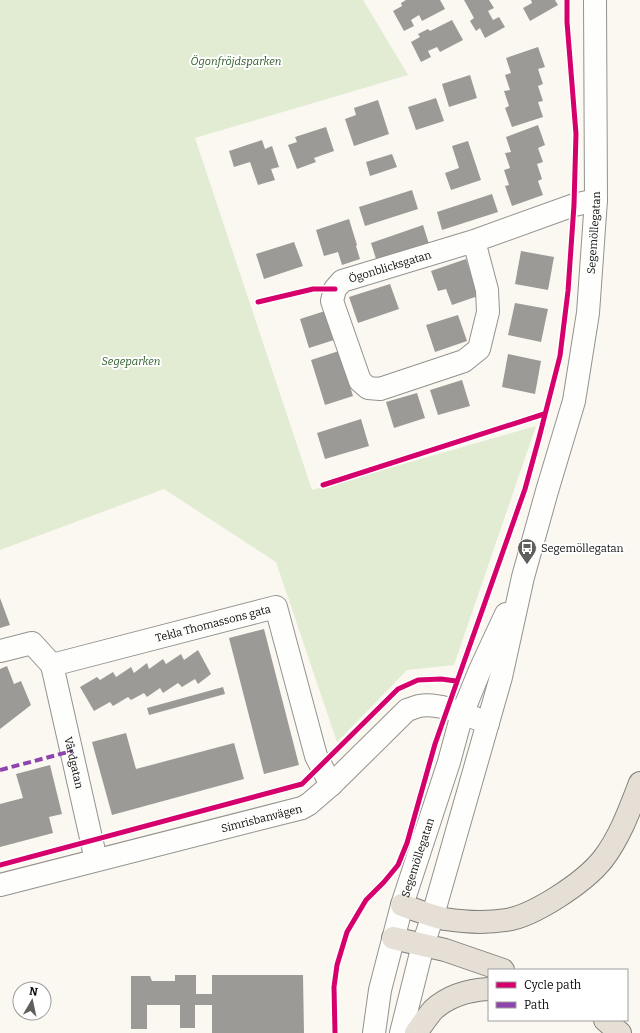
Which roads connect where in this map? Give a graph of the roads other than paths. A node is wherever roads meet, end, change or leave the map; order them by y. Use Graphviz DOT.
graph roads {
  1 [pos="595,0"];
  2 [pos="596,200"];
  3 [pos="474,241"];
  4 [pos="524,577"];
  5 [pos="0,651"];
  6 [pos="52,665"];
  7 [pos="462,714"];
  8 [pos="488,723"];
  9 [pos="640,783"];
  10 [pos="331,785"];
  11 [pos="96,860"];
  12 [pos="0,885"];
  13 [pos="402,905"];
  14 [pos="433,915"];
  15 [pos="393,938"];
  16 [pos="423,945"];
  17 [pos="500,969"];
  18 [pos="488,989"];
  19 [pos="606,1021"];
  20 [pos="374,1033"];
  21 [pos="401,1033"];
  22 [pos="416,1033"];
  23 [pos="620,1033"];
  1 -- 2 [label="street, Segemöllegatan"];
  2 -- 3 [label="street, Ögonblicksgatan"];
  2 -- 4 [label="street, Segemöllegatan"];
  3 -- 3 [label="street, Ögonblicksgatan"];
  4 -- 7 [label="street, Segemöllegatan"];
  4 -- 8 [label="street, Segemöllegatan"];
  5 -- 6 [label="street"];
  6 -- 10 [label="street, Tekla Thomassons gata"];
  6 -- 11 [label="street, Vårdgatan"];
  7 -- 8 [label="street, Simrisbanvägen"];
  7 -- 10 [label="street, Simrisbanvägen"];
  7 -- 13 [label="street, Segemöllegatan"];
  8 -- 14 [label="street, Segemöllegatan"];
  9 -- 14 [label="highway"];
  10 -- 11 [label="street, Simrisbanvägen"];
  11 -- 12 [label="street, Simrisbanvägen"];
  13 -- 14 [label="highway"];
  13 -- 15 [label="street, Segemöllegatan"];
  14 -- 16 [label="street, Segemöllegatan"];
  15 -- 16 [label="highway"];
  15 -- 20 [label="street, Segemöllegatan"];
  16 -- 17 [label="highway"];
  16 -- 21 [label="street, Segemöllegatan"];
  18 -- 22 [label="highway"];
  19 -- 23 [label="highway"];
}
